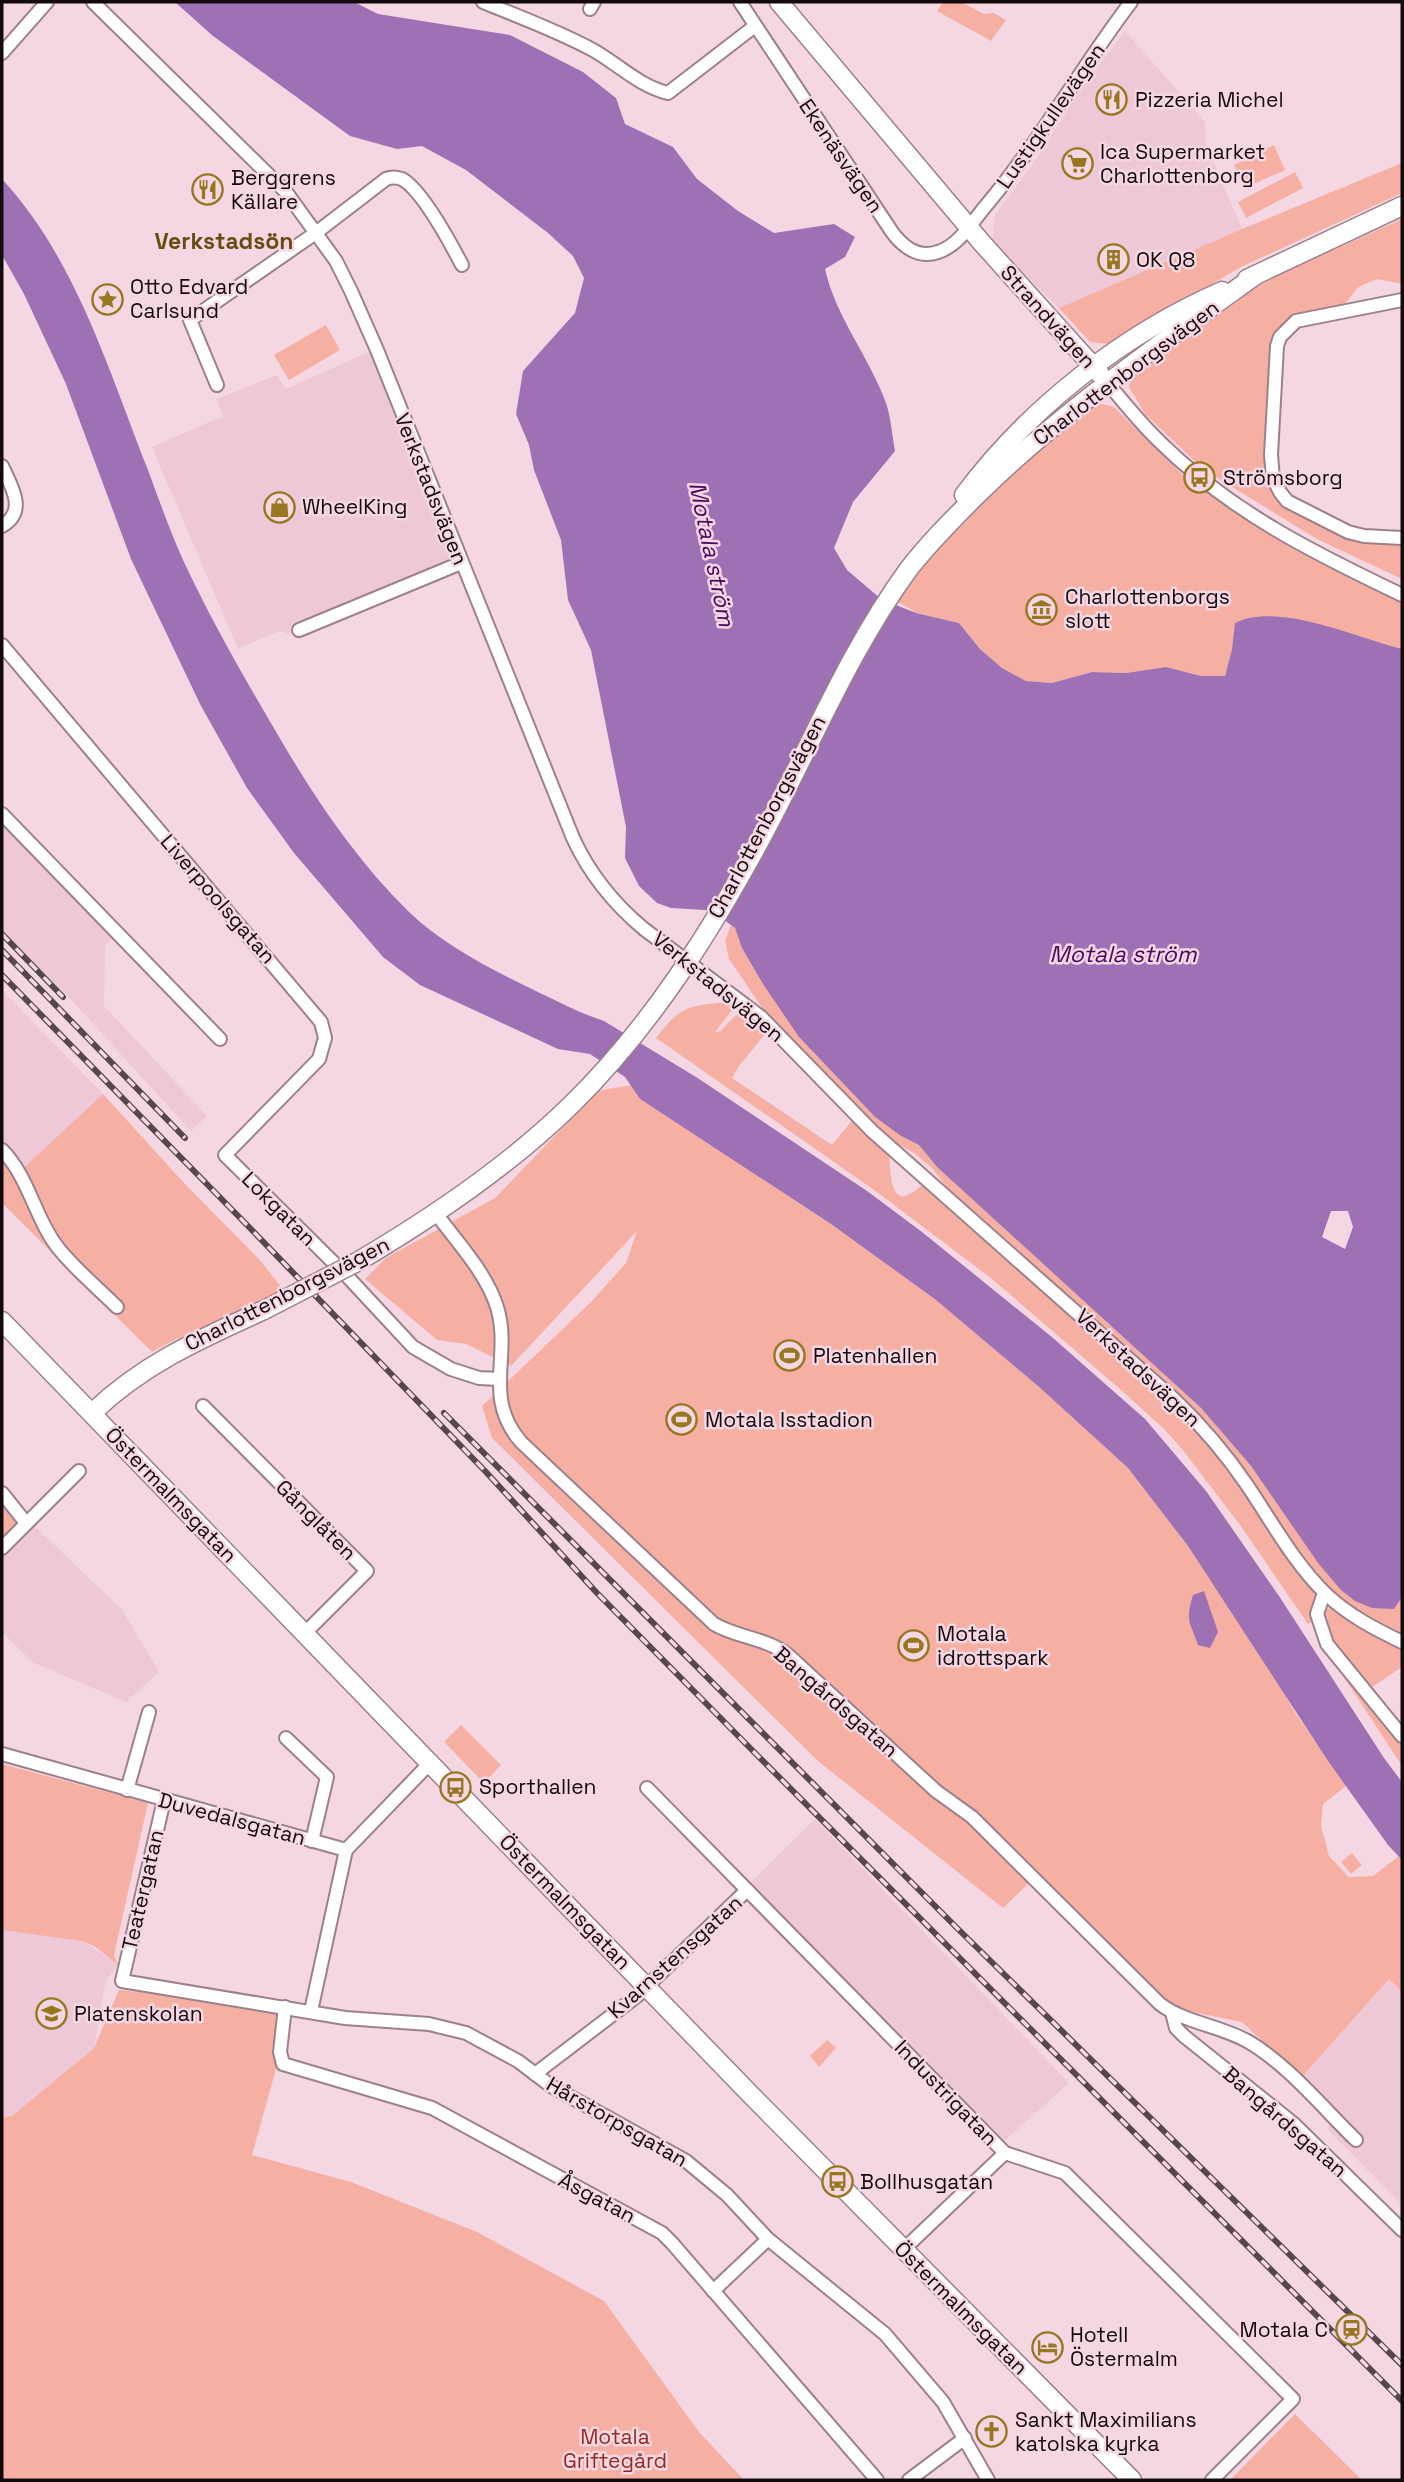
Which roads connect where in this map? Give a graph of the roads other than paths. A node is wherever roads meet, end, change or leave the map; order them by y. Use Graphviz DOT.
graph roads {
  1 [pos="47,2"];
  2 [pos="93,2"];
  3 [pos="483,2"];
  4 [pos="740,2"];
  5 [pos="779,2"];
  6 [pos="1131,2"];
  7 [pos="755,26"];
  8 [pos="2,53"];
  9 [pos="1402,206"];
  10 [pos="969,228"];
  11 [pos="317,232"];
  12 [pos="463,265"];
  13 [pos="1256,275"];
  14 [pos="1402,300"];
  15 [pos="1094,367"];
  16 [pos="1107,382"];
  17 [pos="217,385"];
  18 [pos="2,466"];
  19 [pos="2,526"];
  20 [pos="939,531"];
  21 [pos="1402,538"];
  22 [pos="461,563"];
  23 [pos="1402,595"];
  24 [pos="299,630"];
  25 [pos="2,645"];
  26 [pos="2,814"];
  27 [pos="687,961"];
  28 [pos="220,1039"];
  29 [pos="2,1150"];
  30 [pos="225,1155"];
  31 [pos="435,1212"];
  32 [pos="117,1307"];
  33 [pos="2,1321"];
  34 [pos="500,1379"];
  35 [pos="203,1406"];
  36 [pos="92,1413"];
  37 [pos="79,1471"];
  38 [pos="2,1493"];
  39 [pos="26,1523"];
  40 [pos="2,1548"];
  41 [pos="1325,1592"];
  42 [pos="304,1634"];
  43 [pos="1402,1642"];
  44 [pos="149,1712"];
  45 [pos="1402,1736"];
  46 [pos="286,1738"];
  47 [pos="2,1754"];
  48 [pos="431,1762"];
  49 [pos="647,1788"];
  50 [pos="127,1790"];
  51 [pos="164,1800"];
  52 [pos="312,1841"];
  53 [pos="346,1850"];
  54 [pos="747,1890"];
  55 [pos="122,1981"];
  56 [pos="646,1987"];
  57 [pos="285,2007"];
  58 [pos="311,2011"];
  59 [pos="1172,2013"];
  60 [pos="535,2074"];
  61 [pos="1356,2140"];
  62 [pos="1005,2153"];
  63 [pos="1402,2230"];
  64 [pos="768,2239"];
  65 [pos="903,2250"];
  66 [pos="713,2291"];
  67 [pos="965,2438"];
  68 [pos="877,2480"];
  69 [pos="909,2480"];
  70 [pos="988,2480"];
  71 [pos="1132,2480"];
  72 [pos="1212,2480"];
  1 -- 8 [label="street"];
  2 -- 11 [label="street, Verkstadsvägen"];
  3 -- 7 [label="street"];
  4 -- 7 [label="street, Ekenäsvägen"];
  5 -- 10 [label="main road, Strandvägen"];
  6 -- 10 [label="street, Lustigkullevägen"];
  7 -- 10 [label="street, Ekenäsvägen"];
  9 -- 13 [label="main road, Charlottenborgsvägen"];
  10 -- 15 [label="main road, Strandvägen"];
  11 -- 12 [label="street"];
  11 -- 17 [label="street"];
  11 -- 22 [label="street, Verkstadsvägen"];
  13 -- 15 [label="main road, Charlottenborgsvägen"];
  13 -- 16 [label="main road, Charlottenborgsvägen"];
  14 -- 21 [label="street"];
  15 -- 16 [label="main road, Strandvägen"];
  15 -- 20 [label="main road, Charlottenborgsvägen"];
  16 -- 20 [label="main road, Charlottenborgsvägen"];
  16 -- 23 [label="street, Strandvägen"];
  18 -- 19 [label="street"];
  20 -- 27 [label="main road, Charlottenborgsvägen"];
  22 -- 24 [label="street"];
  22 -- 27 [label="street, Verkstadsvägen"];
  25 -- 30 [label="street, Liverpoolsgatan"];
  26 -- 28 [label="street"];
  27 -- 31 [label="main road, Charlottenborgsvägen"];
  27 -- 41 [label="street, Verkstadsvägen"];
  29 -- 32 [label="street"];
  30 -- 34 [label="street, Lokgatan"];
  31 -- 34 [label="street, Bangårdsgatan"];
  31 -- 36 [label="main road, Charlottenborgsvägen, bridge"];
  33 -- 36 [label="main road, Östermalmsgatan"];
  34 -- 59 [label="street, Bangårdsgatan"];
  35 -- 42 [label="street, Gånglåten"];
  36 -- 42 [label="main road, Östermalmsgatan"];
  37 -- 39 [label="street"];
  38 -- 39 [label="street"];
  39 -- 40 [label="street"];
  41 -- 43 [label="street, Verkstadsvägen"];
  41 -- 45 [label="street"];
  42 -- 48 [label="main road, Östermalmsgatan"];
  44 -- 50 [label="street"];
  46 -- 52 [label="street"];
  47 -- 50 [label="street, Duvedalsgatan"];
  48 -- 53 [label="street"];
  48 -- 56 [label="main road, Östermalmsgatan"];
  49 -- 54 [label="street, Industrigatan"];
  50 -- 51 [label="street, Duvedalsgatan"];
  51 -- 52 [label="street, Duvedalsgatan"];
  51 -- 55 [label="street, Teatergatan"];
  52 -- 53 [label="street, Duvedalsgatan"];
  53 -- 58 [label="street"];
  54 -- 56 [label="street, Kvarnstensgatan"];
  54 -- 62 [label="street, Industrigatan"];
  55 -- 57 [label="street, Hårstorpsgatan"];
  56 -- 60 [label="street, Kvarnstensgatan"];
  56 -- 65 [label="main road, Östermalmsgatan"];
  57 -- 58 [label="street, Hårstorpsgatan"];
  57 -- 66 [label="street, Åsgatan"];
  58 -- 60 [label="street, Hårstorpsgatan"];
  59 -- 61 [label="street, Bangårdsgatan"];
  59 -- 63 [label="street, Bangårdsgatan"];
  60 -- 64 [label="street, Hårstorpsgatan"];
  62 -- 65 [label="street"];
  62 -- 72 [label="street, Industrigatan"];
  64 -- 66 [label="street"];
  64 -- 67 [label="street, Hårstorpsgatan"];
  65 -- 71 [label="main road, Östermalmsgatan"];
  66 -- 68 [label="street, Åsgatan"];
  67 -- 69 [label="street"];
  67 -- 70 [label="street, Hårstorpsgatan"];
}
